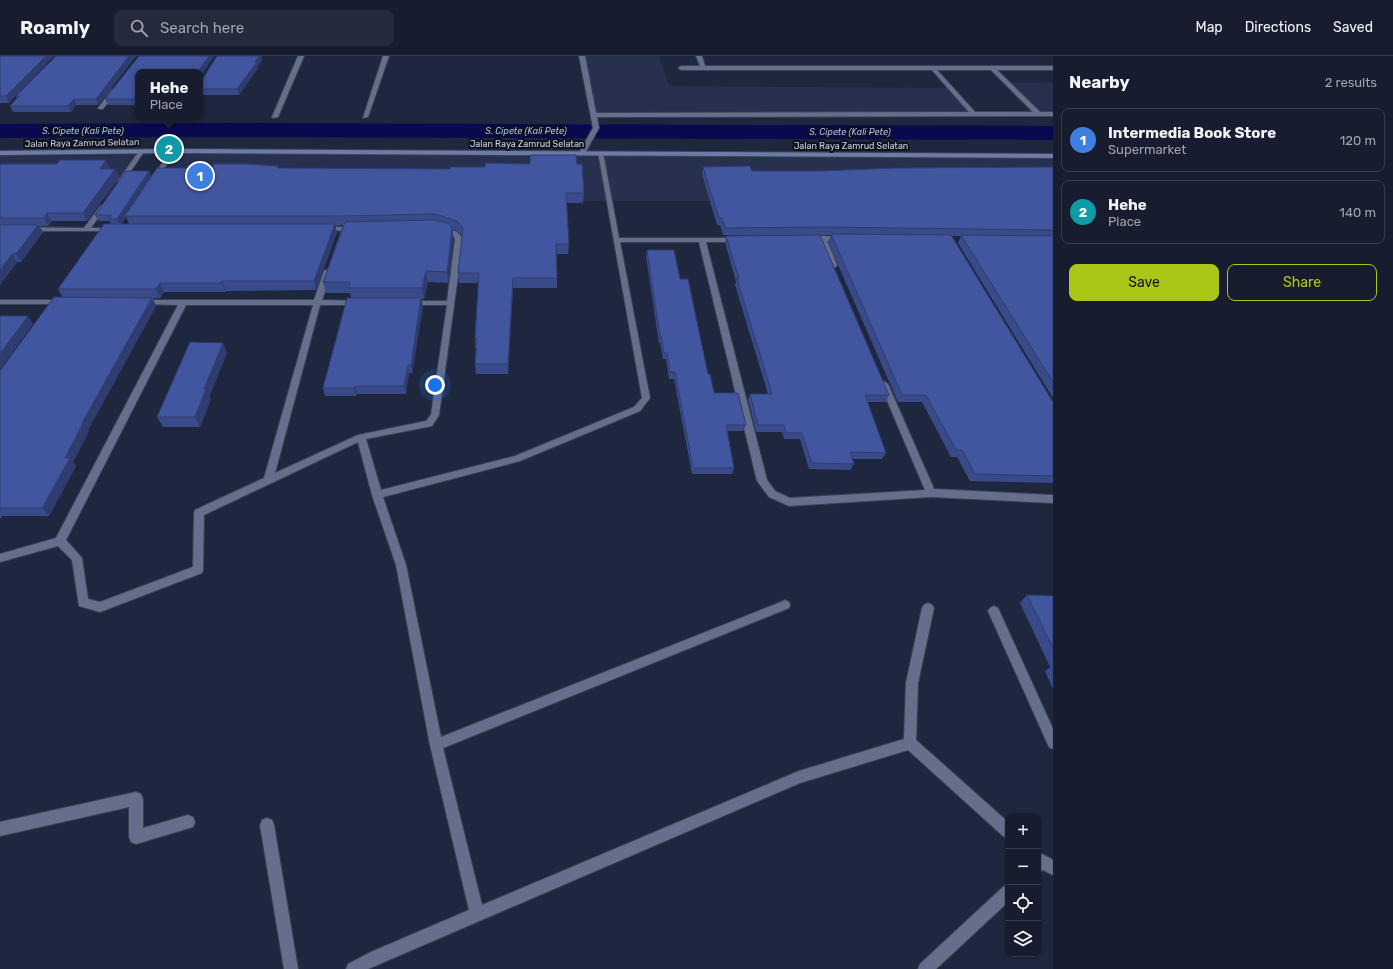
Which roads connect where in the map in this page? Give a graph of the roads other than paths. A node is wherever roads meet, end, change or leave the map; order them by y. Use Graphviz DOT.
graph roads {
  1 [pos="301,56"];
  2 [pos="386,56"];
  3 [pos="582,56"];
  4 [pos="699,56"];
  5 [pos="681,68"];
  6 [pos="703,68"];
  7 [pos="933,68"];
  8 [pos="992,68"];
  9 [pos="1053,68"];
  10 [pos="119,85"];
  11 [pos="101,108"];
  12 [pos="973,114"];
  13 [pos="1038,114"];
  14 [pos="1053,114"];
  15 [pos="593,115"];
  16 [pos="275,117"];
  17 [pos="365,117"];
  18 [pos="173,151"];
  19 [pos="582,151"];
  20 [pos="141,152"];
  21 [pos="0,153"];
  22 [pos="600,153"];
  23 [pos="1053,156"];
  24 [pos="152,184"];
  25 [pos="118,185"];
  26 [pos="108,198"];
  27 [pos="428,227"];
  28 [pos="366,228"];
  29 [pos="319,229"];
  30 [pos="0,230"];
  31 [pos="86,230"];
  32 [pos="122,230"];
  33 [pos="822,238"];
  34 [pos="806,239"];
  35 [pos="852,239"];
  36 [pos="616,240"];
  37 [pos="742,240"];
  38 [pos="702,241"];
  39 [pos="330,266"];
  40 [pos="837,275"];
  41 [pos="0,302"];
  42 [pos="70,302"];
  43 [pos="130,302"];
  44 [pos="183,302"];
  45 [pos="317,302"];
  46 [pos="364,303"];
  47 [pos="404,303"];
  48 [pos="451,303"];
  49 [pos="881,377"];
  50 [pos="361,437"];
  51 [pos="268,480"];
  52 [pos="931,493"];
  53 [pos="377,495"];
  54 [pos="1053,498"];
  55 [pos="60,541"];
  56 [pos="0,558"];
  57 [pos="786,605"];
  58 [pos="928,608"];
  59 [pos="994,611"];
  60 [pos="910,743"];
  61 [pos="1053,743"];
  62 [pos="436,745"];
  63 [pos="188,822"];
  64 [pos="267,825"];
  65 [pos="1005,828"];
  66 [pos="0,829"];
  67 [pos="1005,895"];
  68 [pos="476,914"];
  69 [pos="291,969"];
  70 [pos="353,969"];
  71 [pos="924,969"];
  1 -- 16 [label="street"];
  2 -- 17 [label="street"];
  3 -- 15 [label="street"];
  4 -- 6 [label="street"];
  5 -- 6 [label="street"];
  6 -- 7 [label="street"];
  7 -- 8 [label="street"];
  7 -- 12 [label="street"];
  8 -- 9 [label="street"];
  8 -- 13 [label="street"];
  10 -- 11 [label="street"];
  12 -- 13 [label="street"];
  12 -- 15 [label="street"];
  13 -- 14 [label="street"];
  15 -- 19 [label="street"];
  18 -- 19 [label="street, Jalan Raya Zamrud Selatan"];
  18 -- 20 [label="street, Jalan Raya Zamrud Selatan"];
  18 -- 24 [label="street"];
  19 -- 22 [label="street, Jalan Raya Zamrud Selatan"];
  20 -- 21 [label="street, Jalan Raya Zamrud Selatan"];
  20 -- 25 [label="street"];
  22 -- 23 [label="street, Jalan Raya Zamrud Selatan"];
  22 -- 36 [label="street"];
  26 -- 31 [label="street"];
  27 -- 48 [label="street"];
  28 -- 29 [label="street"];
  30 -- 31 [label="street"];
  31 -- 32 [label="street"];
  33 -- 34 [label="street"];
  33 -- 35 [label="street"];
  33 -- 40 [label="street"];
  36 -- 38 [label="street"];
  36 -- 53 [label="street"];
  37 -- 38 [label="street"];
  38 -- 52 [label="street"];
  39 -- 45 [label="street"];
  41 -- 42 [label="street"];
  43 -- 44 [label="street"];
  44 -- 45 [label="street"];
  44 -- 55 [label="street"];
  45 -- 46 [label="street"];
  45 -- 51 [label="street"];
  47 -- 48 [label="street"];
  48 -- 50 [label="street"];
  49 -- 52 [label="street"];
  50 -- 51 [label="street"];
  50 -- 53 [label="street"];
  51 -- 55 [label="street"];
  52 -- 54 [label="street"];
  53 -- 62 [label="street"];
  55 -- 56 [label="street"];
  57 -- 62 [label="street"];
  58 -- 60 [label="street"];
  59 -- 61 [label="street"];
  60 -- 65 [label="street"];
  60 -- 68 [label="street"];
  62 -- 68 [label="street"];
  63 -- 66 [label="street"];
  64 -- 69 [label="street"];
  67 -- 71 [label="street"];
  68 -- 70 [label="street"];
}
